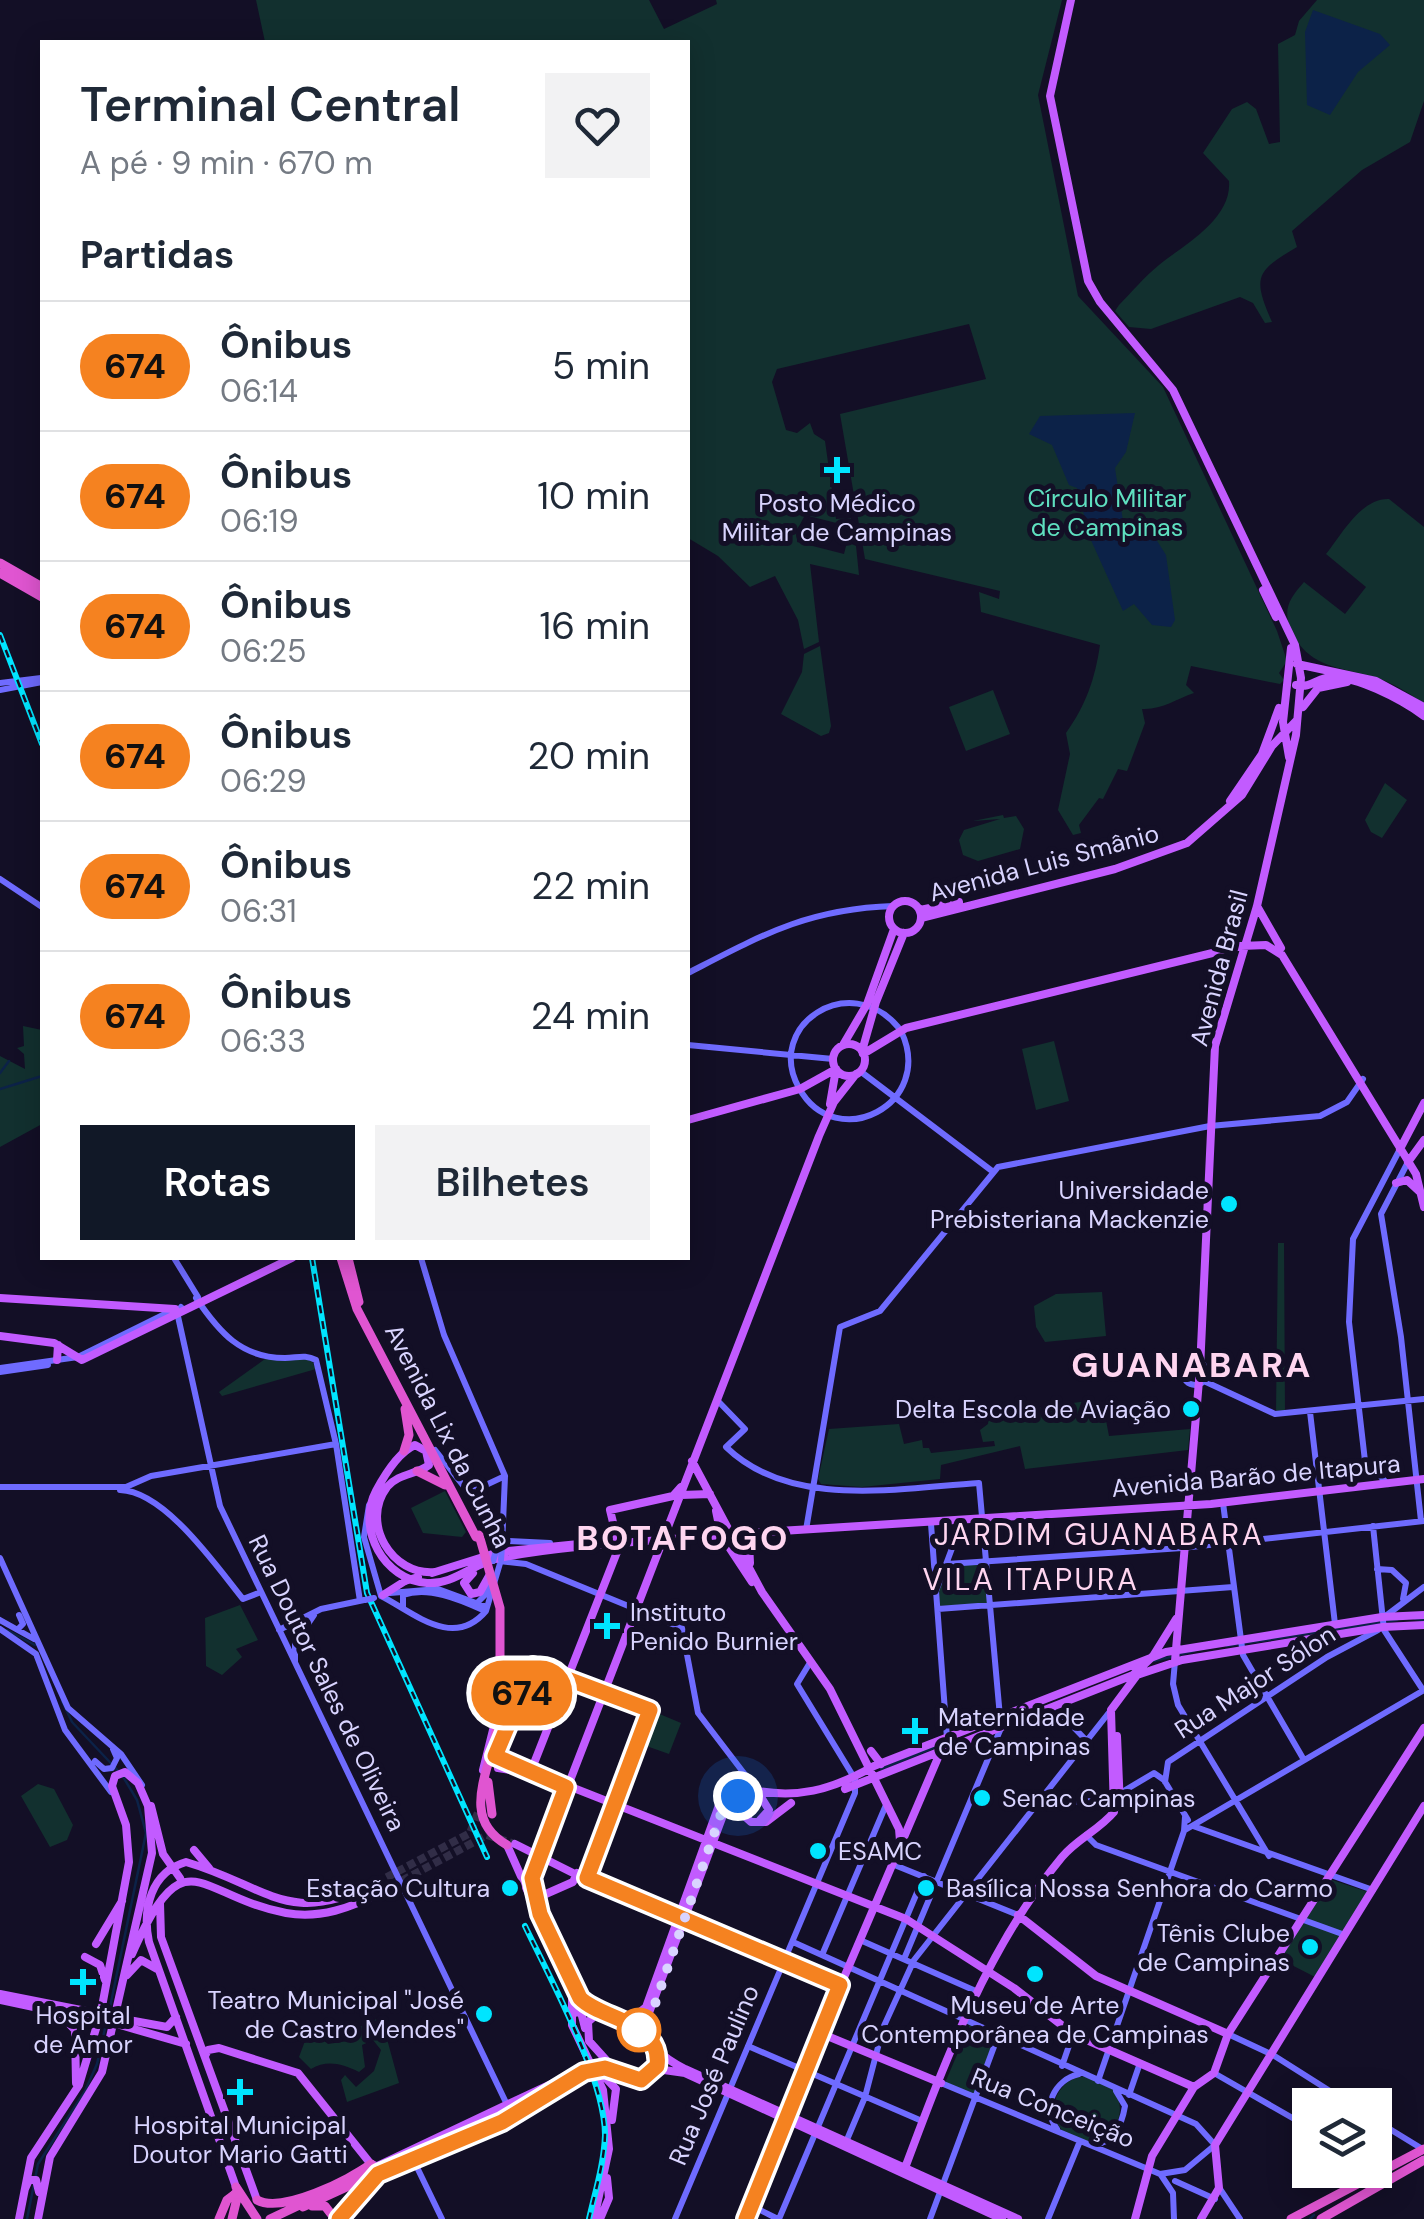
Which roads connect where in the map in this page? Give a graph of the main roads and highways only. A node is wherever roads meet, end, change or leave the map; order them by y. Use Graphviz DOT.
graph roads {
  1 [pos="1069,0"];
  2 [pos="0,563"];
  3 [pos="0,573"];
  4 [pos="40,586"];
  5 [pos="40,597"];
  6 [pos="1290,636"];
  7 [pos="1300,664"];
  8 [pos="1314,668"];
  9 [pos="1325,669"];
  10 [pos="1288,673"];
  11 [pos="40,680"];
  12 [pos="1318,682"];
  13 [pos="1347,682"];
  14 [pos="1374,684"];
  15 [pos="0,687"];
  16 [pos="1301,687"];
  17 [pos="1424,706"];
  18 [pos="1424,716"];
  19 [pos="1299,717"];
  20 [pos="1285,733"];
  21 [pos="1288,767"];
  22 [pos="1188,843"];
  23 [pos="0,879"];
  24 [pos="40,906"];
  25 [pos="893,906"];
  26 [pos="1258,906"];
  27 [pos="920,914"];
  28 [pos="894,928"];
  29 [pos="904,933"];
  30 [pos="1250,944"];
  31 [pos="1232,948"];
  32 [pos="1281,948"];
  33 [pos="1242,960"];
  34 [pos="690,972"];
  35 [pos="871,1006"];
  36 [pos="899,1029"];
  37 [pos="867,1036"];
  38 [pos="843,1039"];
  39 [pos="877,1040"];
  40 [pos="690,1044"];
  41 [pos="1342,1050"];
  42 [pos="863,1053"];
  43 [pos="792,1054"];
  44 [pos="835,1065"];
  45 [pos="858,1072"];
  46 [pos="1361,1081"];
  47 [pos="799,1087"];
  48 [pos="896,1097"];
  49 [pos="1424,1102"];
  50 [pos="1306,1107"];
  51 [pos="827,1114"];
  52 [pos="1312,1116"];
  53 [pos="690,1117"];
  54 [pos="1210,1126"];
  55 [pos="1424,1140"];
  56 [pos="1401,1147"];
  57 [pos="1410,1160"];
  58 [pos="992,1171"];
  59 [pos="1424,1178"];
  60 [pos="1396,1183"];
  61 [pos="1422,1192"];
  62 [pos="1424,1207"];
  63 [pos="175,1260"];
  64 [pos="279,1260"];
  65 [pos="287,1260"];
  66 [pos="342,1260"];
  67 [pos="343,1260"];
  68 [pos="422,1260"];
  69 [pos="0,1298"];
  70 [pos="201,1298"];
  71 [pos="177,1309"];
  72 [pos="156,1316"];
  73 [pos="372,1333"];
  74 [pos="0,1336"];
  75 [pos="58,1345"];
  76 [pos="80,1359"];
  77 [pos="57,1360"];
  78 [pos="1199,1364"];
  79 [pos="0,1370"];
  80 [pos="392,1374"];
  81 [pos="1200,1382"];
  82 [pos="397,1388"];
  83 [pos="1424,1399"];
  84 [pos="716,1400"];
  85 [pos="1409,1401"];
  86 [pos="830,1402"];
  87 [pos="1358,1406"];
  88 [pos="841,1410"];
  89 [pos="1310,1412"];
  90 [pos="336,1444"];
  91 [pos="434,1450"];
  92 [pos="404,1451"];
  93 [pos="692,1461"];
  94 [pos="212,1465"];
  95 [pos="417,1471"];
  96 [pos="688,1472"];
  97 [pos="699,1473"];
  98 [pos="503,1477"];
  99 [pos="1421,1480"];
  100 [pos="1388,1484"];
  101 [pos="0,1488"];
  102 [pos="131,1488"];
  103 [pos="480,1488"];
  104 [pos="814,1488"];
  105 [pos="471,1492"];
  106 [pos="1320,1492"];
  107 [pos="677,1496"];
  108 [pos="712,1498"];
  109 [pos="372,1499"];
  110 [pos="477,1500"];
  111 [pos="1223,1503"];
  112 [pos="1188,1505"];
  113 [pos="462,1508"];
  114 [pos="984,1518"];
  115 [pos="963,1520"];
  116 [pos="1422,1521"];
  117 [pos="492,1522"];
  118 [pos="931,1524"];
  119 [pos="1373,1526"];
  120 [pos="806,1530"];
  121 [pos="1325,1532"];
  122 [pos="615,1534"];
  123 [pos="748,1534"];
  124 [pos="760,1535"];
  125 [pos="478,1536"];
  126 [pos="721,1536"];
  127 [pos="662,1540"];
  128 [pos="510,1541"];
  129 [pos="1228,1543"];
  130 [pos="620,1544"];
  131 [pos="556,1545"];
  132 [pos="1184,1548"];
  133 [pos="0,1561"];
  134 [pos="495,1561"];
  135 [pos="989,1561"];
  136 [pos="947,1564"];
  137 [pos="1377,1569"];
  138 [pos="435,1572"];
  139 [pos="489,1576"];
  140 [pos="751,1576"];
  141 [pos="1406,1582"];
  142 [pos="494,1587"];
  143 [pos="1233,1588"];
  144 [pos="1423,1588"];
  145 [pos="262,1592"];
  146 [pos="936,1592"];
  147 [pos="1181,1592"];
  148 [pos="379,1596"];
  149 [pos="600,1596"];
  150 [pos="363,1601"];
  151 [pos="478,1604"];
  152 [pos="992,1605"];
  153 [pos="403,1609"];
  154 [pos="938,1609"];
  155 [pos="636,1610"];
  156 [pos="500,1613"];
  157 [pos="1388,1614"];
  158 [pos="1424,1615"];
  159 [pos="0,1620"];
  160 [pos="472,1621"];
  161 [pos="303,1622"];
  162 [pos="1335,1624"];
  163 [pos="1424,1626"];
  164 [pos="0,1629"];
  165 [pos="18,1630"];
  166 [pos="279,1630"];
  167 [pos="1357,1636"];
  168 [pos="797,1640"];
  169 [pos="285,1642"];
  170 [pos="39,1643"];
  171 [pos="296,1643"];
  172 [pos="1241,1645"];
  173 [pos="1151,1656"];
  174 [pos="1176,1656"];
  175 [pos="811,1661"];
  176 [pos="295,1663"];
  177 [pos="1142,1671"];
  178 [pos="829,1684"];
  179 [pos="499,1689"];
  180 [pos="1424,1690"];
  181 [pos="1264,1697"];
  182 [pos="1054,1707"];
  183 [pos="1111,1711"];
  184 [pos="496,1722"];
  185 [pos="1000,1722"];
  186 [pos="1424,1728"];
  187 [pos="66,1732"];
  188 [pos="1085,1739"];
  189 [pos="106,1740"];
  190 [pos="1200,1740"];
  191 [pos="944,1744"];
  192 [pos="871,1751"];
  193 [pos="495,1756"];
  194 [pos="1304,1760"];
  195 [pos="881,1764"];
  196 [pos="498,1768"];
  197 [pos="482,1771"];
  198 [pos="872,1773"];
  199 [pos="530,1774"];
  200 [pos="733,1780"];
  201 [pos="856,1782"];
  202 [pos="1165,1782"];
  203 [pos="562,1786"];
  204 [pos="756,1793"];
  205 [pos="1118,1794"];
  206 [pos="789,1800"];
  207 [pos="1235,1800"];
  208 [pos="147,1802"];
  209 [pos="1038,1802"];
  210 [pos="887,1804"];
  211 [pos="1424,1806"];
  212 [pos="121,1811"];
  213 [pos="492,1814"];
  214 [pos="788,1814"];
  215 [pos="751,1822"];
  216 [pos="1188,1828"];
  217 [pos="1087,1837"];
  218 [pos="709,1842"];
  219 [pos="511,1844"];
  220 [pos="152,1850"];
  221 [pos="194,1850"];
  222 [pos="539,1855"];
  223 [pos="1270,1856"];
  224 [pos="894,1859"];
  225 [pos="191,1863"];
  226 [pos="172,1865"];
  227 [pos="1171,1869"];
  228 [pos="212,1871"];
  229 [pos="576,1873"];
  230 [pos="924,1876"];
  231 [pos="1327,1876"];
  232 [pos="180,1878"];
  233 [pos="936,1880"];
  234 [pos="376,1883"];
  235 [pos="818,1885"];
  236 [pos="169,1889"];
  237 [pos="532,1889"];
  238 [pos="1372,1890"];
  239 [pos="382,1892"];
  240 [pos="967,1892"];
  241 [pos="126,1893"];
  242 [pos="222,1895"];
  243 [pos="241,1896"];
  244 [pos="847,1896"];
  245 [pos="162,1899"];
  246 [pos="342,1899"];
  247 [pos="874,1907"];
  248 [pos="295,1909"];
  249 [pos="345,1909"];
  250 [pos="1019,1916"];
  251 [pos="681,1917"];
  252 [pos="906,1919"];
  253 [pos="1300,1919"];
  254 [pos="146,1922"];
  255 [pos="918,1925"];
  256 [pos="935,1933"];
  257 [pos="161,1935"];
  258 [pos="1345,1935"];
  259 [pos="860,1940"];
  260 [pos="149,1942"];
  261 [pos="794,1942"];
  262 [pos="96,1944"];
  263 [pos="166,1952"];
  264 [pos="892,1954"];
  265 [pos="822,1955"];
  266 [pos="85,1957"];
  267 [pos="904,1958"];
  268 [pos="785,1961"];
  269 [pos="912,1963"];
  270 [pos="848,1968"];
  271 [pos="161,1971"];
  272 [pos="992,1973"];
  273 [pos="880,1982"];
  274 [pos="840,1985"];
  275 [pos="181,1989"];
  276 [pos="106,1990"];
  277 [pos="900,1991"];
  278 [pos="1129,1991"];
  279 [pos="980,1993"];
  280 [pos="119,1994"];
  281 [pos="169,1995"];
  282 [pos="575,1995"];
  283 [pos="0,1997"];
  284 [pos="187,2006"];
  285 [pos="57,2011"];
  286 [pos="175,2013"];
  287 [pos="602,2013"];
  288 [pos="573,2014"];
  289 [pos="648,2014"];
  290 [pos="90,2016"];
  291 [pos="120,2019"];
  292 [pos="626,2020"];
  293 [pos="966,2021"];
  294 [pos="820,2033"];
  295 [pos="1073,2034"];
  296 [pos="1228,2034"];
  297 [pos="587,2036"];
  298 [pos="998,2036"];
  299 [pos="186,2044"];
  300 [pos="748,2046"];
  301 [pos="852,2046"];
  302 [pos="593,2049"];
  303 [pos="1109,2050"];
  304 [pos="1273,2055"];
  305 [pos="205,2056"];
  306 [pos="876,2056"];
  307 [pos="1140,2063"];
  308 [pos="1062,2066"];
  309 [pos="686,2069"];
  310 [pos="584,2070"];
  311 [pos="616,2071"];
  312 [pos="804,2071"];
  313 [pos="1080,2074"];
  314 [pos="1214,2074"];
  315 [pos="647,2079"];
  316 [pos="939,2082"];
  317 [pos="1098,2082"];
  318 [pos="836,2084"];
  319 [pos="1194,2087"];
  320 [pos="1114,2088"];
  321 [pos="1325,2088"];
  322 [pos="728,2090"];
  323 [pos="1250,2091"];
  324 [pos="1129,2095"];
  325 [pos="865,2097"];
  326 [pos="974,2097"];
  327 [pos="220,2098"];
  328 [pos="206,2099"];
  329 [pos="69,2100"];
  330 [pos="511,2111"];
  331 [pos="785,2116"];
  332 [pos="1178,2116"];
  333 [pos="1292,2117"];
  334 [pos="922,2121"];
  335 [pos="230,2126"];
  336 [pos="216,2130"];
  337 [pos="815,2130"];
  338 [pos="1392,2130"];
  339 [pos="1062,2134"];
  340 [pos="1080,2141"];
  341 [pos="845,2143"];
  342 [pos="1215,2145"];
  343 [pos="1092,2146"];
  344 [pos="420,2150"];
  345 [pos="1424,2150"];
  346 [pos="31,2158"];
  347 [pos="50,2158"];
  348 [pos="413,2158"];
  349 [pos="1424,2160"];
  350 [pos="1392,2165"];
  351 [pos="380,2166"];
  352 [pos="1147,2168"];
  353 [pos="906,2171"];
  354 [pos="1160,2174"];
  355 [pos="34,2177"];
  356 [pos="1174,2181"];
  357 [pos="941,2188"];
  358 [pos="1220,2188"];
  359 [pos="1348,2188"];
  360 [pos="1371,2188"];
  361 [pos="1368,2190"];
  362 [pos="237,2192"];
  363 [pos="605,2197"];
  364 [pos="257,2200"];
  365 [pos="21,2203"];
  366 [pos="1214,2203"];
  367 [pos="1231,2205"];
  368 [pos="752,2206"];
  369 [pos="295,2211"];
  370 [pos="338,2216"];
  371 [pos="19,2219"];
  372 [pos="38,2219"];
  373 [pos="219,2219"];
  374 [pos="232,2219"];
  375 [pos="267,2219"];
  376 [pos="442,2219"];
  377 [pos="597,2219"];
  378 [pos="675,2219"];
  379 [pos="746,2219"];
  380 [pos="778,2219"];
  381 [pos="930,2219"];
  382 [pos="1002,2219"];
  383 [pos="1018,2219"];
  384 [pos="1048,2219"];
  385 [pos="1135,2219"];
  386 [pos="1174,2219"];
  387 [pos="1201,2219"];
  388 [pos="1240,2219"];
  389 [pos="1291,2219"];
  390 [pos="1321,2219"];
  1 -- 6 [label="main road, Avenida Brasil"];
  1 -- 10 [label="main road"];
  2 -- 4 [label="highway"];
  3 -- 5 [label="highway"];
  6 -- 7 [label="main road, Avenida Brasil"];
  6 -- 9 [label="main road"];
  7 -- 8 [label="main road"];
  7 -- 10 [label="main road"];
  7 -- 16 [label="main road, Avenida Brasil"];
  8 -- 9 [label="main road"];
  8 -- 12 [label="main road"];
  9 -- 14 [label="main road"];
  10 -- 16 [label="main road"];
  10 -- 20 [label="main road"];
  10 -- 22 [label="main road, Avenida Luis Smânio"];
  11 -- 15 [label="main road"];
  12 -- 13 [label="main road"];
  12 -- 16 [label="main road"];
  13 -- 14 [label="main road"];
  13 -- 19 [label="main road, Avenida Luis Smânio"];
  14 -- 17 [label="main road"];
  14 -- 18 [label="main road"];
  16 -- 19 [label="main road, Avenida Brasil"];
  19 -- 20 [label="main road, Avenida Luis Smânio"];
  19 -- 21 [label="main road, Avenida Brasil"];
  20 -- 21 [label="main road"];
  20 -- 22 [label="main road, Avenida Luis Smânio"];
  21 -- 26 [label="main road, Avenida Brasil"];
  22 -- 27 [label="main road, Avenida Luis Smânio"];
  23 -- 24 [label="main road"];
  25 -- 27 [label="main road"];
  25 -- 28 [label="main road"];
  25 -- 34 [label="main road"];
  26 -- 30 [label="main road, Avenida Brasil"];
  26 -- 32 [label="main road"];
  27 -- 29 [label="main road"];
  28 -- 29 [label="main road"];
  28 -- 35 [label="main road"];
  29 -- 35 [label="main road"];
  30 -- 31 [label="main road"];
  30 -- 32 [label="main road"];
  30 -- 33 [label="main road, Avenida Brasil"];
  30 -- 36 [label="main road"];
  30 -- 41 [label="main road"];
  31 -- 33 [label="main road"];
  31 -- 36 [label="main road"];
  32 -- 41 [label="main road"];
  33 -- 54 [label="main road, Avenida Brasil"];
  35 -- 36 [label="main road"];
  35 -- 37 [label="main road"];
  35 -- 38 [label="main road"];
  35 -- 43 [label="main road"];
  36 -- 39 [label="main road"];
  36 -- 42 [label="main road"];
  36 -- 48 [label="main road"];
  37 -- 39 [label="main road"];
  37 -- 42 [label="main road"];
  38 -- 42 [label="main road"];
  38 -- 44 [label="main road"];
  39 -- 42 [label="main road"];
  40 -- 43 [label="main road"];
  41 -- 46 [label="main road"];
  42 -- 45 [label="main road"];
  43 -- 44 [label="main road"];
  43 -- 47 [label="main road"];
  44 -- 45 [label="main road"];
  44 -- 47 [label="main road"];
  44 -- 51 [label="main road"];
  45 -- 48 [label="main road"];
  45 -- 51 [label="main road"];
  46 -- 52 [label="main road"];
  46 -- 56 [label="main road"];
  47 -- 51 [label="main road"];
  47 -- 53 [label="main road"];
  48 -- 51 [label="main road"];
  48 -- 58 [label="main road"];
  49 -- 56 [label="main road"];
  50 -- 52 [label="main road"];
  51 -- 84 [label="main road"];
  52 -- 54 [label="main road"];
  54 -- 58 [label="main road"];
  54 -- 78 [label="main road, Avenida Brasil"];
  55 -- 57 [label="main road"];
  56 -- 57 [label="main road"];
  56 -- 87 [label="main road"];
  57 -- 59 [label="main road"];
  57 -- 60 [label="main road"];
  57 -- 61 [label="main road"];
  58 -- 86 [label="main road"];
  60 -- 61 [label="main road"];
  60 -- 85 [label="main road"];
  61 -- 62 [label="main road"];
  63 -- 70 [label="main road"];
  64 -- 70 [label="main road"];
  65 -- 70 [label="main road"];
  66 -- 73 [label="highway, Avenida Lix da Cunha"];
  67 -- 73 [label="highway, Avenida Lix da Cunha"];
  68 -- 98 [label="main road"];
  69 -- 72 [label="main road"];
  70 -- 71 [label="main road"];
  70 -- 90 [label="main road"];
  71 -- 72 [label="main road"];
  71 -- 94 [label="main road, Rua Doutor Sales de Oliveira"];
  72 -- 76 [label="main road"];
  73 -- 80 [label="highway, Avenida Lix da Cunha"];
  74 -- 75 [label="main road"];
  75 -- 76 [label="main road"];
  75 -- 77 [label="main road"];
  76 -- 77 [label="main road"];
  76 -- 79 [label="main road"];
  77 -- 79 [label="main road"];
  78 -- 81 [label="main road, Avenida Brasil"];
  78 -- 81 [label="main road"];
  80 -- 82 [label="highway, Avenida Lix da Cunha"];
  80 -- 91 [label="highway, Avenida Lix da Cunha"];
  81 -- 89 [label="main road"];
  81 -- 112 [label="main road, Avenida Brasil"];
  82 -- 92 [label="highway"];
  82 -- 113 [label="highway, Avenida Lix da Cunha"];
  83 -- 85 [label="main road"];
  84 -- 93 [label="main road"];
  84 -- 104 [label="main road"];
  85 -- 87 [label="main road"];
  85 -- 99 [label="main road"];
  86 -- 88 [label="main road"];
  86 -- 104 [label="main road"];
  87 -- 89 [label="main road"];
  87 -- 100 [label="main road"];
  89 -- 106 [label="main road"];
  90 -- 94 [label="main road"];
  90 -- 150 [label="main road"];
  91 -- 105 [label="main road"];
  91 -- 125 [label="highway, Avenida Lix da Cunha"];
  92 -- 95 [label="main road"];
  92 -- 109 [label="main road"];
  93 -- 96 [label="main road"];
  93 -- 97 [label="main road"];
  94 -- 102 [label="main road"];
  94 -- 145 [label="main road, Rua Doutor Sales de Oliveira"];
  95 -- 113 [label="highway"];
  95 -- 138 [label="main road"];
  96 -- 97 [label="main road"];
  96 -- 107 [label="main road"];
  97 -- 108 [label="main road"];
  98 -- 103 [label="main road"];
  98 -- 134 [label="main road, bridge"];
  99 -- 100 [label="main road, Avenida Barão de Itapura"];
  99 -- 116 [label="main road"];
  100 -- 106 [label="main road, Avenida Barão de Itapura"];
  101 -- 102 [label="main road"];
  102 -- 145 [label="main road"];
  103 -- 105 [label="main road"];
  103 -- 110 [label="main road"];
  104 -- 114 [label="main road"];
  104 -- 120 [label="main road"];
  105 -- 110 [label="main road"];
  106 -- 111 [label="main road, Avenida Barão de Itapura"];
  106 -- 121 [label="main road"];
  107 -- 108 [label="main road"];
  107 -- 122 [label="main road"];
  107 -- 127 [label="main road"];
  108 -- 126 [label="main road"];
  108 -- 140 [label="main road"];
  109 -- 134 [label="main road, Avenida Barão de Itapura"];
  109 -- 148 [label="main road"];
  110 -- 117 [label="main road"];
  111 -- 112 [label="main road, Avenida Barão de Itapura"];
  111 -- 129 [label="main road"];
  112 -- 114 [label="main road, Avenida Barão de Itapura"];
  112 -- 132 [label="main road, Avenida Brasil"];
  113 -- 125 [label="highway, Avenida Lix da Cunha"];
  114 -- 115 [label="main road, Avenida Barão de Itapura"];
  114 -- 135 [label="main road"];
  115 -- 118 [label="main road, Avenida Barão de Itapura"];
  115 -- 120 [label="main road, Avenida Barão de Itapura"];
  115 -- 136 [label="main road"];
  116 -- 119 [label="main road"];
  118 -- 120 [label="main road, Avenida Barão de Itapura"];
  118 -- 146 [label="main road"];
  119 -- 121 [label="main road"];
  119 -- 137 [label="main road"];
  120 -- 123 [label="main road, Avenida Barão de Itapura"];
  120 -- 124 [label="main road, Avenida Barão de Itapura"];
  121 -- 129 [label="main road"];
  121 -- 162 [label="main road"];
  122 -- 130 [label="main road"];
  122 -- 131 [label="main road"];
  123 -- 124 [label="main road, Avenida Barão de Itapura"];
  123 -- 126 [label="main road, Avenida Barão de Itapura, bridge"];
  124 -- 140 [label="main road"];
  125 -- 179 [label="highway, Avenida Lix da Cunha, bridge"];
  126 -- 127 [label="main road, Avenida Barão de Itapura"];
  126 -- 140 [label="main road"];
  127 -- 130 [label="main road, Avenida Barão de Itapura"];
  127 -- 155 [label="main road"];
  128 -- 131 [label="main road"];
  129 -- 132 [label="main road"];
  129 -- 143 [label="main road"];
  130 -- 134 [label="main road, Avenida Barão de Itapura"];
  130 -- 149 [label="main road"];
  131 -- 138 [label="main road"];
  132 -- 135 [label="main road"];
  132 -- 147 [label="main road, Avenida Brasil"];
  133 -- 165 [label="main road"];
  133 -- 170 [label="main road"];
  134 -- 139 [label="main road"];
  134 -- 142 [label="main road"];
  134 -- 149 [label="main road"];
  134 -- 151 [label="main road"];
  135 -- 136 [label="main road"];
  135 -- 152 [label="main road"];
  136 -- 146 [label="main road"];
  137 -- 141 [label="main road"];
  137 -- 157 [label="main road"];
  138 -- 148 [label="main road, bridge"];
  139 -- 151 [label="main road"];
  140 -- 168 [label="main road"];
  141 -- 144 [label="main road"];
  141 -- 157 [label="main road"];
  142 -- 151 [label="main road"];
  142 -- 156 [label="main road"];
  143 -- 147 [label="main road"];
  143 -- 172 [label="main road"];
  144 -- 157 [label="main road"];
  145 -- 166 [label="main road, Rua Doutor Sales de Oliveira"];
  146 -- 154 [label="main road"];
  147 -- 152 [label="main road"];
  147 -- 173 [label="main road, Avenida Brasil"];
  147 -- 174 [label="main road, Avenida Brasil"];
  148 -- 150 [label="main road, bridge"];
  148 -- 151 [label="main road"];
  148 -- 153 [label="main road"];
  149 -- 155 [label="main road"];
  149 -- 199 [label="main road"];
  150 -- 161 [label="main road"];
  151 -- 153 [label="main road"];
  151 -- 160 [label="main road"];
  151 -- 160 [label="main road"];
  152 -- 154 [label="main road"];
  152 -- 185 [label="main road"];
  153 -- 160 [label="main road"];
  154 -- 191 [label="main road"];
  155 -- 203 [label="main road"];
  155 -- 204 [label="main road"];
  157 -- 158 [label="main road"];
  157 -- 162 [label="main road"];
  157 -- 163 [label="main road"];
  157 -- 167 [label="main road"];
  157 -- 180 [label="main road"];
  159 -- 165 [label="main road"];
  161 -- 166 [label="main road"];
  161 -- 171 [label="main road"];
  162 -- 172 [label="main road"];
  164 -- 187 [label="main road"];
  165 -- 170 [label="main road"];
  166 -- 169 [label="main road, Rua Doutor Sales de Oliveira"];
  167 -- 172 [label="main road"];
  167 -- 181 [label="main road, Rua Major Sólon"];
  168 -- 175 [label="main road"];
  168 -- 178 [label="main road"];
  169 -- 171 [label="main road"];
  169 -- 176 [label="main road, Rua Doutor Sales de Oliveira"];
  170 -- 189 [label="main road"];
  171 -- 176 [label="main road"];
  172 -- 174 [label="main road"];
  172 -- 181 [label="main road"];
  173 -- 174 [label="main road"];
  173 -- 177 [label="main road"];
  173 -- 185 [label="main road"];
  174 -- 177 [label="main road"];
  174 -- 190 [label="main road"];
  175 -- 198 [label="main road"];
  175 -- 201 [label="main road"];
  176 -- 330 [label="main road, Rua Doutor Sales de Oliveira"];
  177 -- 182 [label="main road"];
  177 -- 183 [label="main road"];
  177 -- 205 [label="main road"];
  179 -- 184 [label="highway, Avenida Lix da Cunha"];
  179 -- 193 [label="highway, Avenida Lix da Cunha"];
  180 -- 194 [label="main road"];
  181 -- 190 [label="main road, Rua Major Sólon"];
  181 -- 194 [label="main road"];
  182 -- 185 [label="main road"];
  182 -- 188 [label="main road"];
  183 -- 188 [label="main road"];
  183 -- 205 [label="main road"];
  184 -- 197 [label="main road, Avenida Lix da Cunha"];
  184 -- 219 [label="highway, Avenida Lix da Cunha"];
  185 -- 191 [label="main road"];
  185 -- 191 [label="main road"];
  185 -- 233 [label="main road"];
  186 -- 231 [label="main road"];
  187 -- 189 [label="main road"];
  187 -- 212 [label="main road"];
  188 -- 209 [label="main road"];
  189 -- 208 [label="main road"];
  190 -- 202 [label="main road, Rua Major Sólon"];
  190 -- 207 [label="main road"];
  191 -- 195 [label="main road"];
  191 -- 198 [label="main road"];
  191 -- 224 [label="main road"];
  192 -- 195 [label="main road"];
  193 -- 199 [label="main road"];
  193 -- 213 [label="highway, Avenida Lix da Cunha"];
  194 -- 207 [label="main road"];
  195 -- 198 [label="main road"];
  196 -- 199 [label="main road"];
  198 -- 201 [label="main road"];
  198 -- 210 [label="main road"];
  199 -- 203 [label="main road"];
  200 -- 215 [label="main road"];
  201 -- 206 [label="main road"];
  201 -- 235 [label="main road, Rua José Paulino"];
  202 -- 205 [label="main road"];
  202 -- 216 [label="main road"];
  203 -- 218 [label="main road"];
  203 -- 222 [label="main road"];
  204 -- 206 [label="main road"];
  204 -- 215 [label="main road"];
  204 -- 218 [label="main road, bridge"];
  205 -- 209 [label="main road"];
  205 -- 217 [label="main road"];
  206 -- 214 [label="main road"];
  206 -- 215 [label="main road"];
  207 -- 216 [label="main road"];
  207 -- 223 [label="main road"];
  208 -- 212 [label="main road"];
  208 -- 220 [label="main road"];
  208 -- 226 [label="main road"];
  209 -- 240 [label="main road"];
  210 -- 224 [label="main road"];
  210 -- 244 [label="main road"];
  211 -- 238 [label="main road"];
  212 -- 241 [label="main road"];
  216 -- 223 [label="main road"];
  216 -- 227 [label="main road"];
  217 -- 227 [label="main road"];
  217 -- 250 [label="main road"];
  218 -- 235 [label="main road"];
  218 -- 251 [label="main road"];
  219 -- 222 [label="main road"];
  219 -- 237 [label="main road"];
  220 -- 226 [label="main road"];
  220 -- 280 [label="main road"];
  221 -- 228 [label="main road"];
  222 -- 229 [label="main road"];
  222 -- 237 [label="main road"];
  223 -- 231 [label="main road"];
  224 -- 230 [label="main road"];
  224 -- 247 [label="main road"];
  225 -- 226 [label="main road"];
  225 -- 228 [label="main road"];
  225 -- 232 [label="main road"];
  226 -- 232 [label="main road"];
  226 -- 254 [label="main road"];
  227 -- 253 [label="main road"];
  227 -- 278 [label="main road"];
  228 -- 248 [label="main road"];
  229 -- 237 [label="main road"];
  229 -- 251 [label="main road"];
  230 -- 233 [label="main road"];
  230 -- 252 [label="main road"];
  231 -- 238 [label="main road"];
  231 -- 253 [label="main road"];
  232 -- 236 [label="main road"];
  233 -- 240 [label="main road"];
  233 -- 255 [label="main road"];
  234 -- 246 [label="main road"];
  235 -- 244 [label="main road"];
  235 -- 261 [label="main road, Rua José Paulino"];
  236 -- 243 [label="main road"];
  236 -- 245 [label="main road"];
  237 -- 282 [label="main road"];
  238 -- 258 [label="main road"];
  239 -- 249 [label="main road"];
  240 -- 250 [label="main road"];
  240 -- 256 [label="main road"];
  241 -- 262 [label="main road"];
  241 -- 276 [label="main road"];
  242 -- 243 [label="main road"];
  243 -- 248 [label="main road"];
  244 -- 247 [label="main road"];
  244 -- 265 [label="main road"];
  245 -- 254 [label="main road"];
  245 -- 257 [label="main road"];
  246 -- 248 [label="main road"];
  246 -- 249 [label="main road"];
  247 -- 252 [label="main road"];
  247 -- 259 [label="main road"];
  248 -- 249 [label="main road"];
  250 -- 272 [label="main road"];
  250 -- 278 [label="main road"];
  251 -- 268 [label="main road"];
  251 -- 289 [label="main road"];
  251 -- 292 [label="main road"];
  252 -- 255 [label="main road"];
  252 -- 264 [label="main road"];
  253 -- 258 [label="main road"];
  253 -- 296 [label="main road"];
  254 -- 260 [label="main road"];
  254 -- 280 [label="main road"];
  255 -- 256 [label="main road"];
  255 -- 267 [label="main road"];
  256 -- 269 [label="main road"];
  256 -- 272 [label="main road"];
  257 -- 260 [label="main road"];
  257 -- 263 [label="main road"];
  258 -- 304 [label="main road"];
  259 -- 264 [label="main road"];
  259 -- 270 [label="main road"];
  260 -- 271 [label="main road"];
  261 -- 265 [label="main road"];
  261 -- 268 [label="main road, Rua José Paulino"];
  263 -- 271 [label="main road"];
  263 -- 275 [label="main road"];
  264 -- 267 [label="main road"];
  264 -- 273 [label="main road"];
  265 -- 270 [label="main road"];
  266 -- 276 [label="main road"];
  267 -- 269 [label="main road"];
  268 -- 274 [label="main road"];
  268 -- 300 [label="main road, Rua José Paulino"];
  269 -- 277 [label="main road"];
  269 -- 279 [label="main road"];
  270 -- 273 [label="main road"];
  270 -- 274 [label="main road"];
  271 -- 281 [label="main road"];
  271 -- 291 [label="main road"];
  272 -- 279 [label="main road"];
  272 -- 293 [label="main road"];
  272 -- 295 [label="main road"];
  273 -- 277 [label="main road"];
  273 -- 301 [label="main road"];
  274 -- 294 [label="main road"];
  275 -- 281 [label="main road"];
  275 -- 284 [label="main road"];
  276 -- 329 [label="main road"];
  277 -- 293 [label="main road"];
  277 -- 306 [label="main road"];
  278 -- 296 [label="main road"];
  278 -- 303 [label="main road"];
  279 -- 293 [label="main road"];
  280 -- 291 [label="main road"];
  281 -- 286 [label="main road"];
  282 -- 287 [label="main road"];
  282 -- 288 [label="main road"];
  282 -- 363 [label="main road"];
  283 -- 285 [label="main road"];
  283 -- 290 [label="main road"];
  284 -- 286 [label="main road"];
  284 -- 305 [label="main road"];
  285 -- 290 [label="main road"];
  285 -- 329 [label="main road"];
  286 -- 291 [label="main road"];
  286 -- 299 [label="main road"];
  287 -- 292 [label="main road"];
  287 -- 297 [label="main road"];
  288 -- 297 [label="main road"];
  288 -- 363 [label="main road"];
  289 -- 292 [label="main road"];
  289 -- 309 [label="main road"];
  290 -- 291 [label="main road, bridge"];
  291 -- 299 [label="main road"];
  291 -- 347 [label="main road"];
  293 -- 298 [label="main road"];
  293 -- 316 [label="main road"];
  294 -- 301 [label="main road, Rua Conceição"];
  294 -- 312 [label="main road"];
  295 -- 303 [label="main road"];
  295 -- 308 [label="main road"];
  296 -- 304 [label="main road"];
  296 -- 314 [label="main road"];
  297 -- 302 [label="main road"];
  298 -- 308 [label="main road"];
  298 -- 326 [label="main road"];
  299 -- 328 [label="main road"];
  300 -- 312 [label="main road"];
  300 -- 322 [label="main road, Rua José Paulino"];
  301 -- 306 [label="main road, Rua Conceição"];
  301 -- 318 [label="main road"];
  302 -- 310 [label="main road"];
  302 -- 311 [label="main road"];
  303 -- 307 [label="main road"];
  303 -- 317 [label="main road"];
  304 -- 321 [label="main road"];
  304 -- 323 [label="main road"];
  305 -- 327 [label="main road"];
  305 -- 351 [label="main road"];
  306 -- 316 [label="main road, Rua Conceição"];
  306 -- 325 [label="main road"];
  307 -- 319 [label="main road"];
  307 -- 324 [label="main road"];
  308 -- 313 [label="main road"];
  309 -- 315 [label="main road"];
  309 -- 322 [label="main road"];
  310 -- 311 [label="main road, bridge"];
  310 -- 330 [label="main road"];
  311 -- 315 [label="main road"];
  312 -- 318 [label="main road"];
  312 -- 331 [label="main road"];
  313 -- 317 [label="main road"];
  313 -- 339 [label="main road"];
  314 -- 319 [label="main road"];
  314 -- 323 [label="main road"];
  315 -- 322 [label="main road"];
  316 -- 326 [label="main road, Rua Conceição"];
  316 -- 334 [label="main road"];
  316 -- 353 [label="main road"];
  317 -- 320 [label="main road"];
  318 -- 325 [label="main road"];
  318 -- 337 [label="main road"];
  319 -- 332 [label="main road"];
  320 -- 324 [label="main road"];
  320 -- 343 [label="main road"];
  322 -- 331 [label="main road"];
  322 -- 378 [label="main road, Rua José Paulino"];
  323 -- 333 [label="main road"];
  323 -- 342 [label="main road"];
  324 -- 332 [label="main road"];
  325 -- 334 [label="main road"];
  325 -- 341 [label="main road"];
  326 -- 339 [label="main road, Rua Conceição"];
  326 -- 357 [label="main road"];
  327 -- 328 [label="main road"];
  327 -- 335 [label="main road"];
  328 -- 336 [label="main road"];
  329 -- 346 [label="main road"];
  330 -- 348 [label="main road"];
  330 -- 351 [label="main road"];
  331 -- 337 [label="main road"];
  331 -- 368 [label="main road"];
  332 -- 342 [label="main road"];
  332 -- 352 [label="main road"];
  334 -- 353 [label="main road"];
  335 -- 336 [label="main road"];
  335 -- 364 [label="main road"];
  336 -- 362 [label="main road"];
  337 -- 341 [label="main road"];
  337 -- 380 [label="main road"];
  338 -- 345 [label="main road"];
  339 -- 340 [label="main road, Rua Conceição"];
  340 -- 343 [label="main road, Rua Conceição"];
  340 -- 384 [label="main road"];
  341 -- 353 [label="main road"];
  342 -- 356 [label="main road"];
  342 -- 358 [label="main road"];
  343 -- 352 [label="main road, Rua Conceição"];
  344 -- 351 [label="main road"];
  345 -- 350 [label="highway"];
  346 -- 355 [label="main road"];
  346 -- 365 [label="main road"];
  347 -- 355 [label="main road"];
  347 -- 372 [label="main road"];
  348 -- 351 [label="main road"];
  348 -- 376 [label="main road"];
  349 -- 361 [label="highway"];
  351 -- 364 [label="highway"];
  351 -- 369 [label="highway"];
  351 -- 370 [label="highway"];
  351 -- 375 [label="highway"];
  352 -- 354 [label="main road, Rua Conceição"];
  352 -- 385 [label="main road"];
  353 -- 357 [label="main road"];
  354 -- 356 [label="main road"];
  354 -- 356 [label="main road"];
  355 -- 365 [label="main road"];
  355 -- 372 [label="main road"];
  356 -- 366 [label="main road"];
  356 -- 386 [label="main road"];
  357 -- 381 [label="main road"];
  357 -- 382 [label="main road"];
  357 -- 383 [label="main road"];
  358 -- 366 [label="main road"];
  358 -- 367 [label="main road"];
  359 -- 389 [label="highway"];
  360 -- 361 [label="highway"];
  361 -- 390 [label="highway"];
  362 -- 373 [label="highway"];
  362 -- 374 [label="highway"];
  362 -- 375 [label="highway"];
  363 -- 377 [label="main road"];
  364 -- 375 [label="highway"];
  365 -- 371 [label="main road"];
  366 -- 367 [label="main road"];
  366 -- 387 [label="main road"];
  367 -- 388 [label="main road"];
  368 -- 379 [label="main road"];
  368 -- 380 [label="main road"];
  369 -- 370 [label="highway"];
  369 -- 375 [label="highway"];
}
